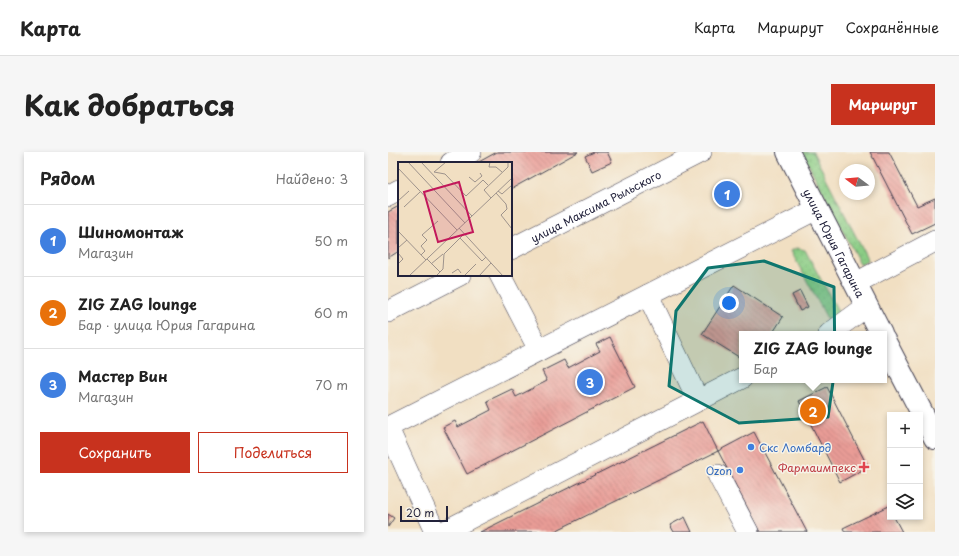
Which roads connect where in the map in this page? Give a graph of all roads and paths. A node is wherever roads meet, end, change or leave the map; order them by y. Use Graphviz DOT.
graph roads {
  1 [pos="471,152"];
  2 [pos="701,152"];
  3 [pos="788,152"];
  4 [pos="453,162"];
  5 [pos="398,191"];
  6 [pos="388,196"];
  7 [pos="817,209"];
  8 [pos="933,247"];
  9 [pos="512,248"];
  10 [pos="458,276"];
  11 [pos="501,276"];
  12 [pos="856,283"];
  13 [pos="648,295"];
  14 [pos="867,306"];
  15 [pos="388,312"];
  16 [pos="833,331"];
  17 [pos="880,331"];
  18 [pos="887,346"];
  19 [pos="538,350"];
  20 [pos="739,380"];
  21 [pos="698,400"];
  22 [pos="388,428"];
  23 [pos="935,438"];
  24 [pos="718,475"];
  25 [pos="435,532"];
  26 [pos="443,532"];
  27 [pos="748,532"];
  1 -- 4 [label="street"];
  2 -- 9 [label="street, улица Максима Рыльского"];
  3 -- 7 [label="main road, улица Юрия Гагарина"];
  5 -- 6 [label="street"];
  7 -- 12 [label="main road, улица Юрия Гагарина"];
  7 -- 13 [label="street"];
  8 -- 12 [label="street"];
  10 -- 15 [label="street"];
  11 -- 19 [label="street"];
  12 -- 14 [label="main road, улица Юрия Гагарина"];
  13 -- 19 [label="street"];
  13 -- 21 [label="street"];
  14 -- 16 [label="street"];
  14 -- 17 [label="main road, улица Юрия Гагарина"];
  18 -- 23 [label="main road"];
  19 -- 22 [label="street"];
  20 -- 21 [label="street"];
  21 -- 26 [label="street"];
  22 -- 25 [label="street"];
  24 -- 27 [label="street"];
}
